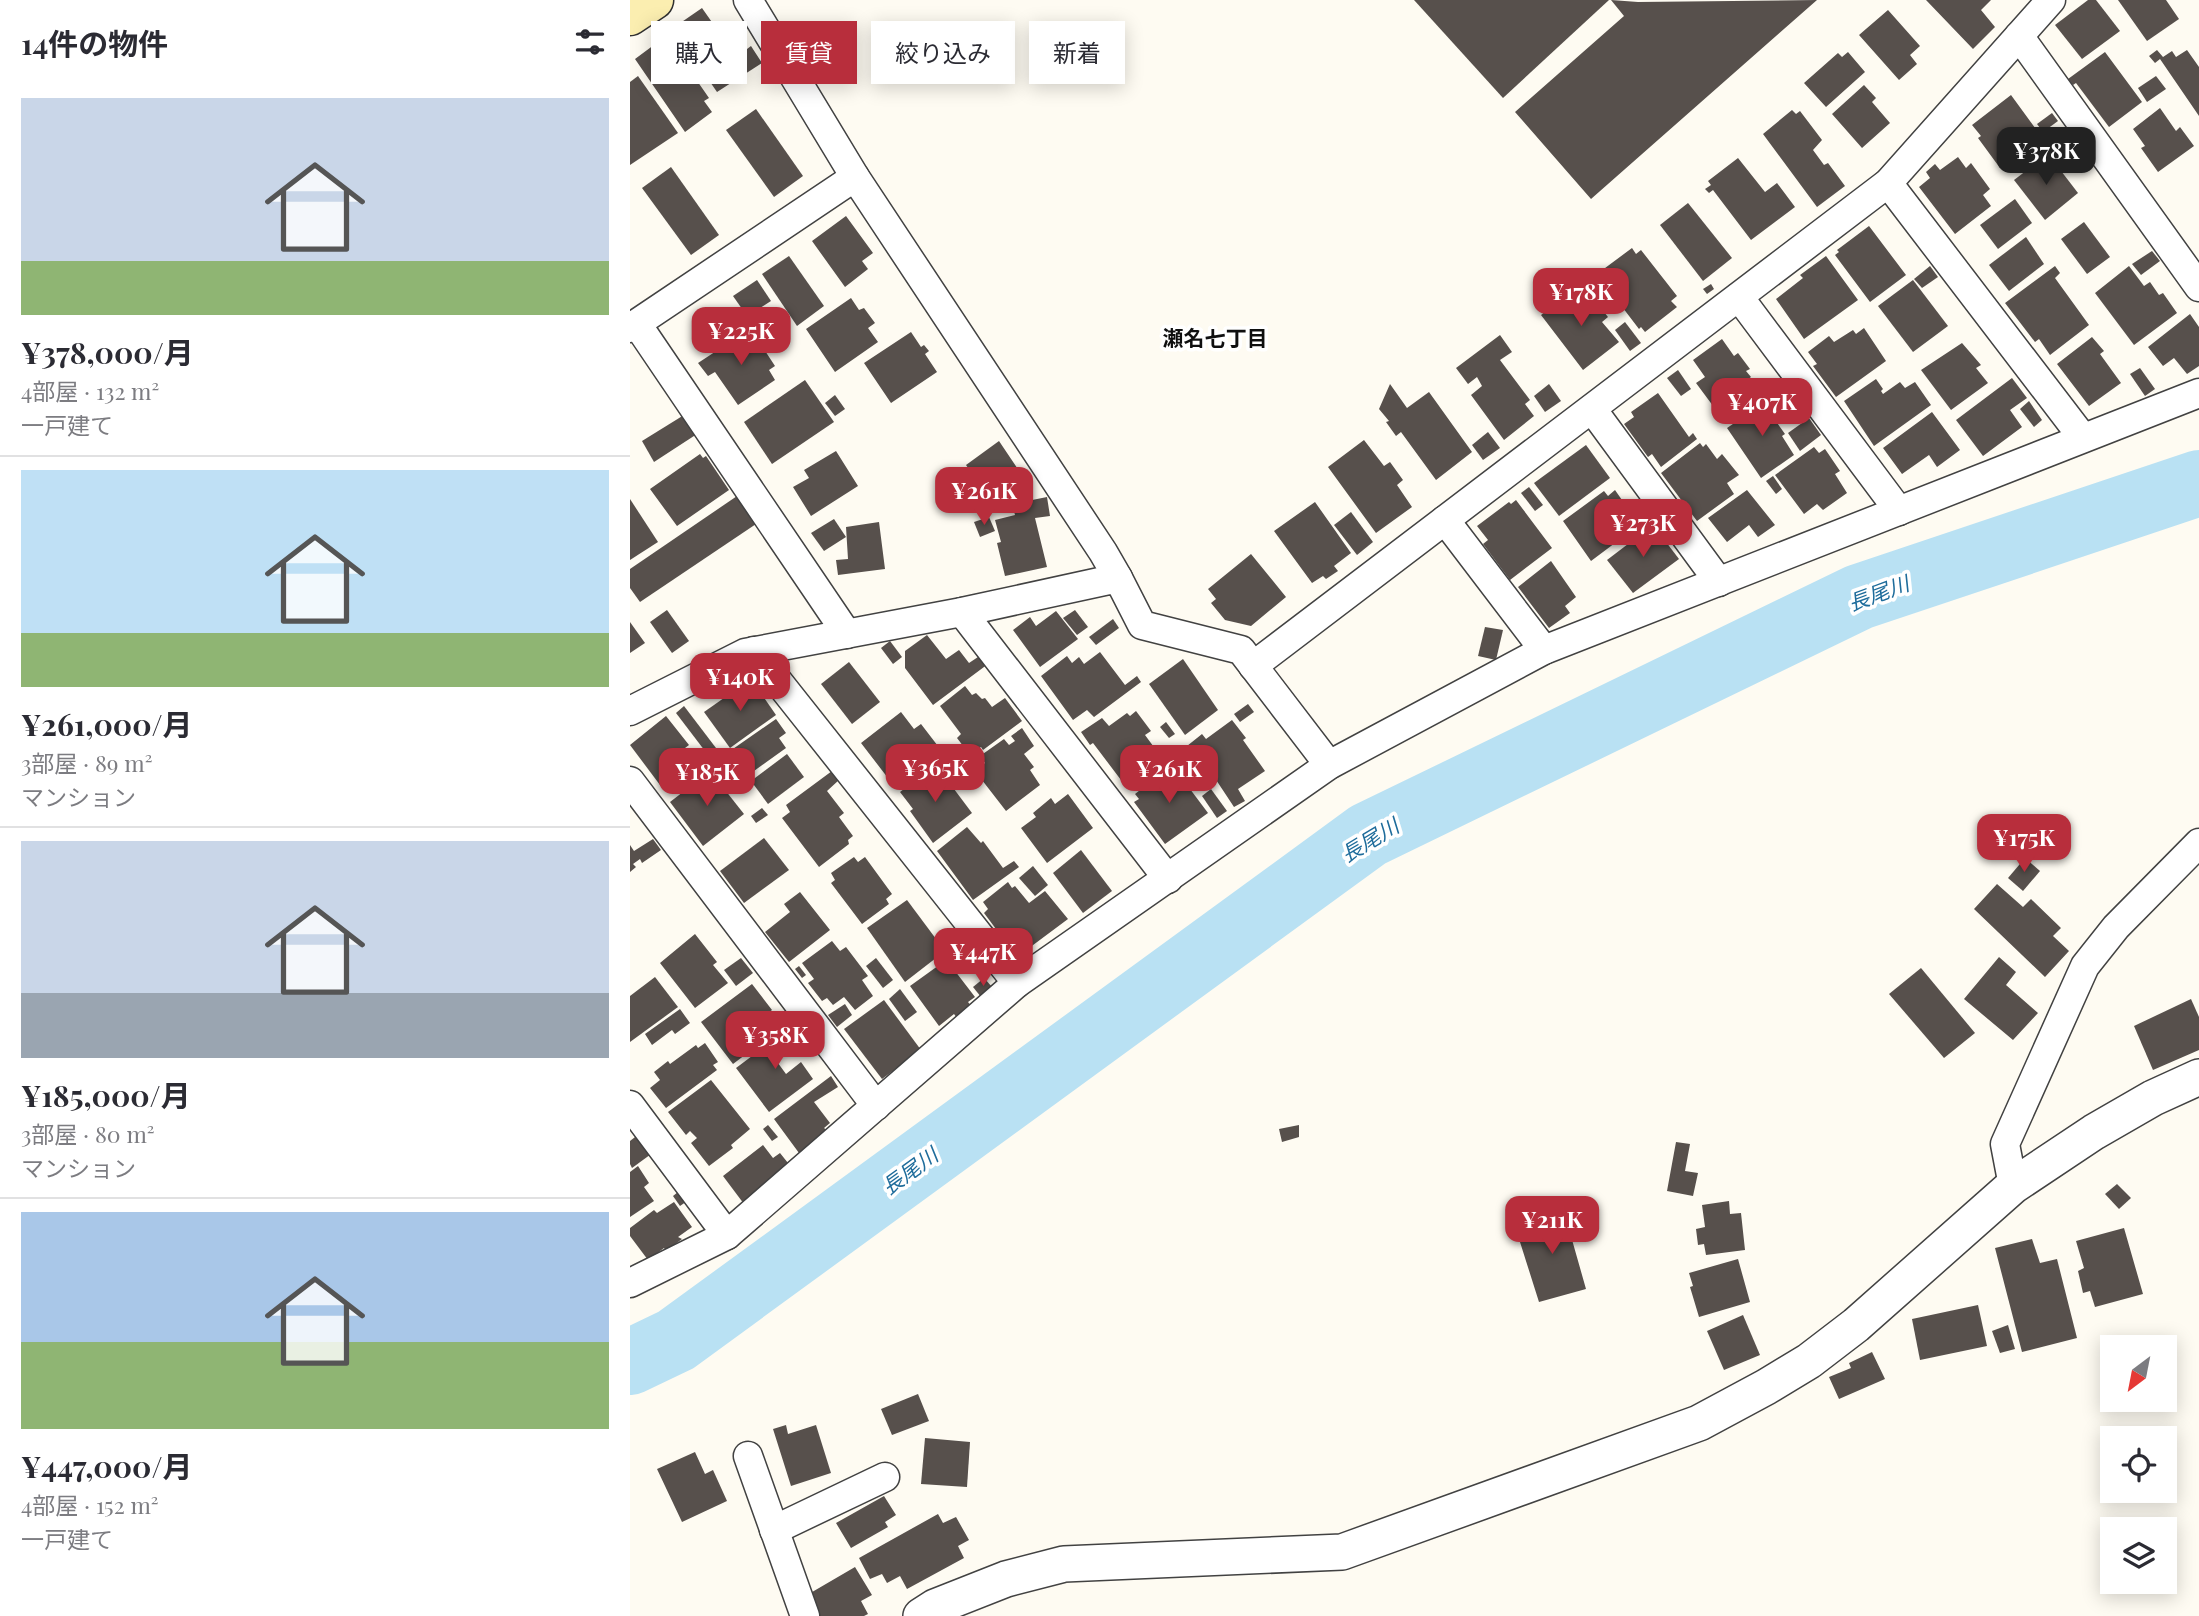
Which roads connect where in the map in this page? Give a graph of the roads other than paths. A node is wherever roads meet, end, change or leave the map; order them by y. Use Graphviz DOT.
graph roads {
  1 [pos="654,0"];
  2 [pos="748,0"];
  3 [pos="2051,0"];
  4 [pos="630,16"];
  5 [pos="2019,36"];
  6 [pos="855,177"];
  7 [pos="1888,183"];
  8 [pos="2199,287"];
  9 [pos="1739,297"];
  10 [pos="633,326"];
  11 [pos="2199,393"];
  12 [pos="1591,409"];
  13 [pos="2083,438"];
  14 [pos="1899,511"];
  15 [pos="1445,520"];
  16 [pos="1118,578"];
  17 [pos="1719,582"];
  18 [pos="962,612"];
  19 [pos="847,634"];
  20 [pos="1544,650"];
  21 [pos="754,651"];
  22 [pos="1253,666"];
  23 [pos="630,711"];
  24 [pos="1329,765"];
  25 [pos="630,781"];
  26 [pos="2199,843"];
  27 [pos="1168,879"];
  28 [pos="1017,983"];
  29 [pos="2199,1077"];
  30 [pos="630,1105"];
  31 [pos="876,1106"];
  32 [pos="2013,1186"];
  33 [pos="727,1235"];
  34 [pos="630,1283"];
  35 [pos="748,1455"];
  36 [pos="885,1477"];
  37 [pos="775,1530"];
  38 [pos="806,1616"];
  39 [pos="921,1616"];
  1 -- 4 [label="main road"];
  2 -- 6 [label="street"];
  3 -- 5 [label="street"];
  5 -- 7 [label="street"];
  5 -- 8 [label="street"];
  6 -- 10 [label="street"];
  6 -- 16 [label="street"];
  7 -- 9 [label="street"];
  7 -- 13 [label="street"];
  9 -- 12 [label="street"];
  9 -- 14 [label="street"];
  10 -- 19 [label="street"];
  11 -- 13 [label="street"];
  12 -- 15 [label="street"];
  12 -- 17 [label="street"];
  13 -- 14 [label="street"];
  14 -- 17 [label="street"];
  15 -- 20 [label="street"];
  15 -- 22 [label="street"];
  16 -- 18 [label="street"];
  16 -- 22 [label="street"];
  17 -- 20 [label="street"];
  18 -- 19 [label="street"];
  18 -- 27 [label="street"];
  19 -- 21 [label="street"];
  20 -- 24 [label="street"];
  21 -- 23 [label="street"];
  21 -- 28 [label="street"];
  22 -- 24 [label="street"];
  24 -- 27 [label="street"];
  25 -- 31 [label="street"];
  26 -- 32 [label="street"];
  27 -- 28 [label="street"];
  28 -- 31 [label="street"];
  29 -- 32 [label="street"];
  30 -- 33 [label="street"];
  31 -- 33 [label="street"];
  32 -- 39 [label="street"];
  33 -- 34 [label="street"];
  35 -- 37 [label="street"];
  36 -- 37 [label="street"];
  37 -- 38 [label="street"];
}
